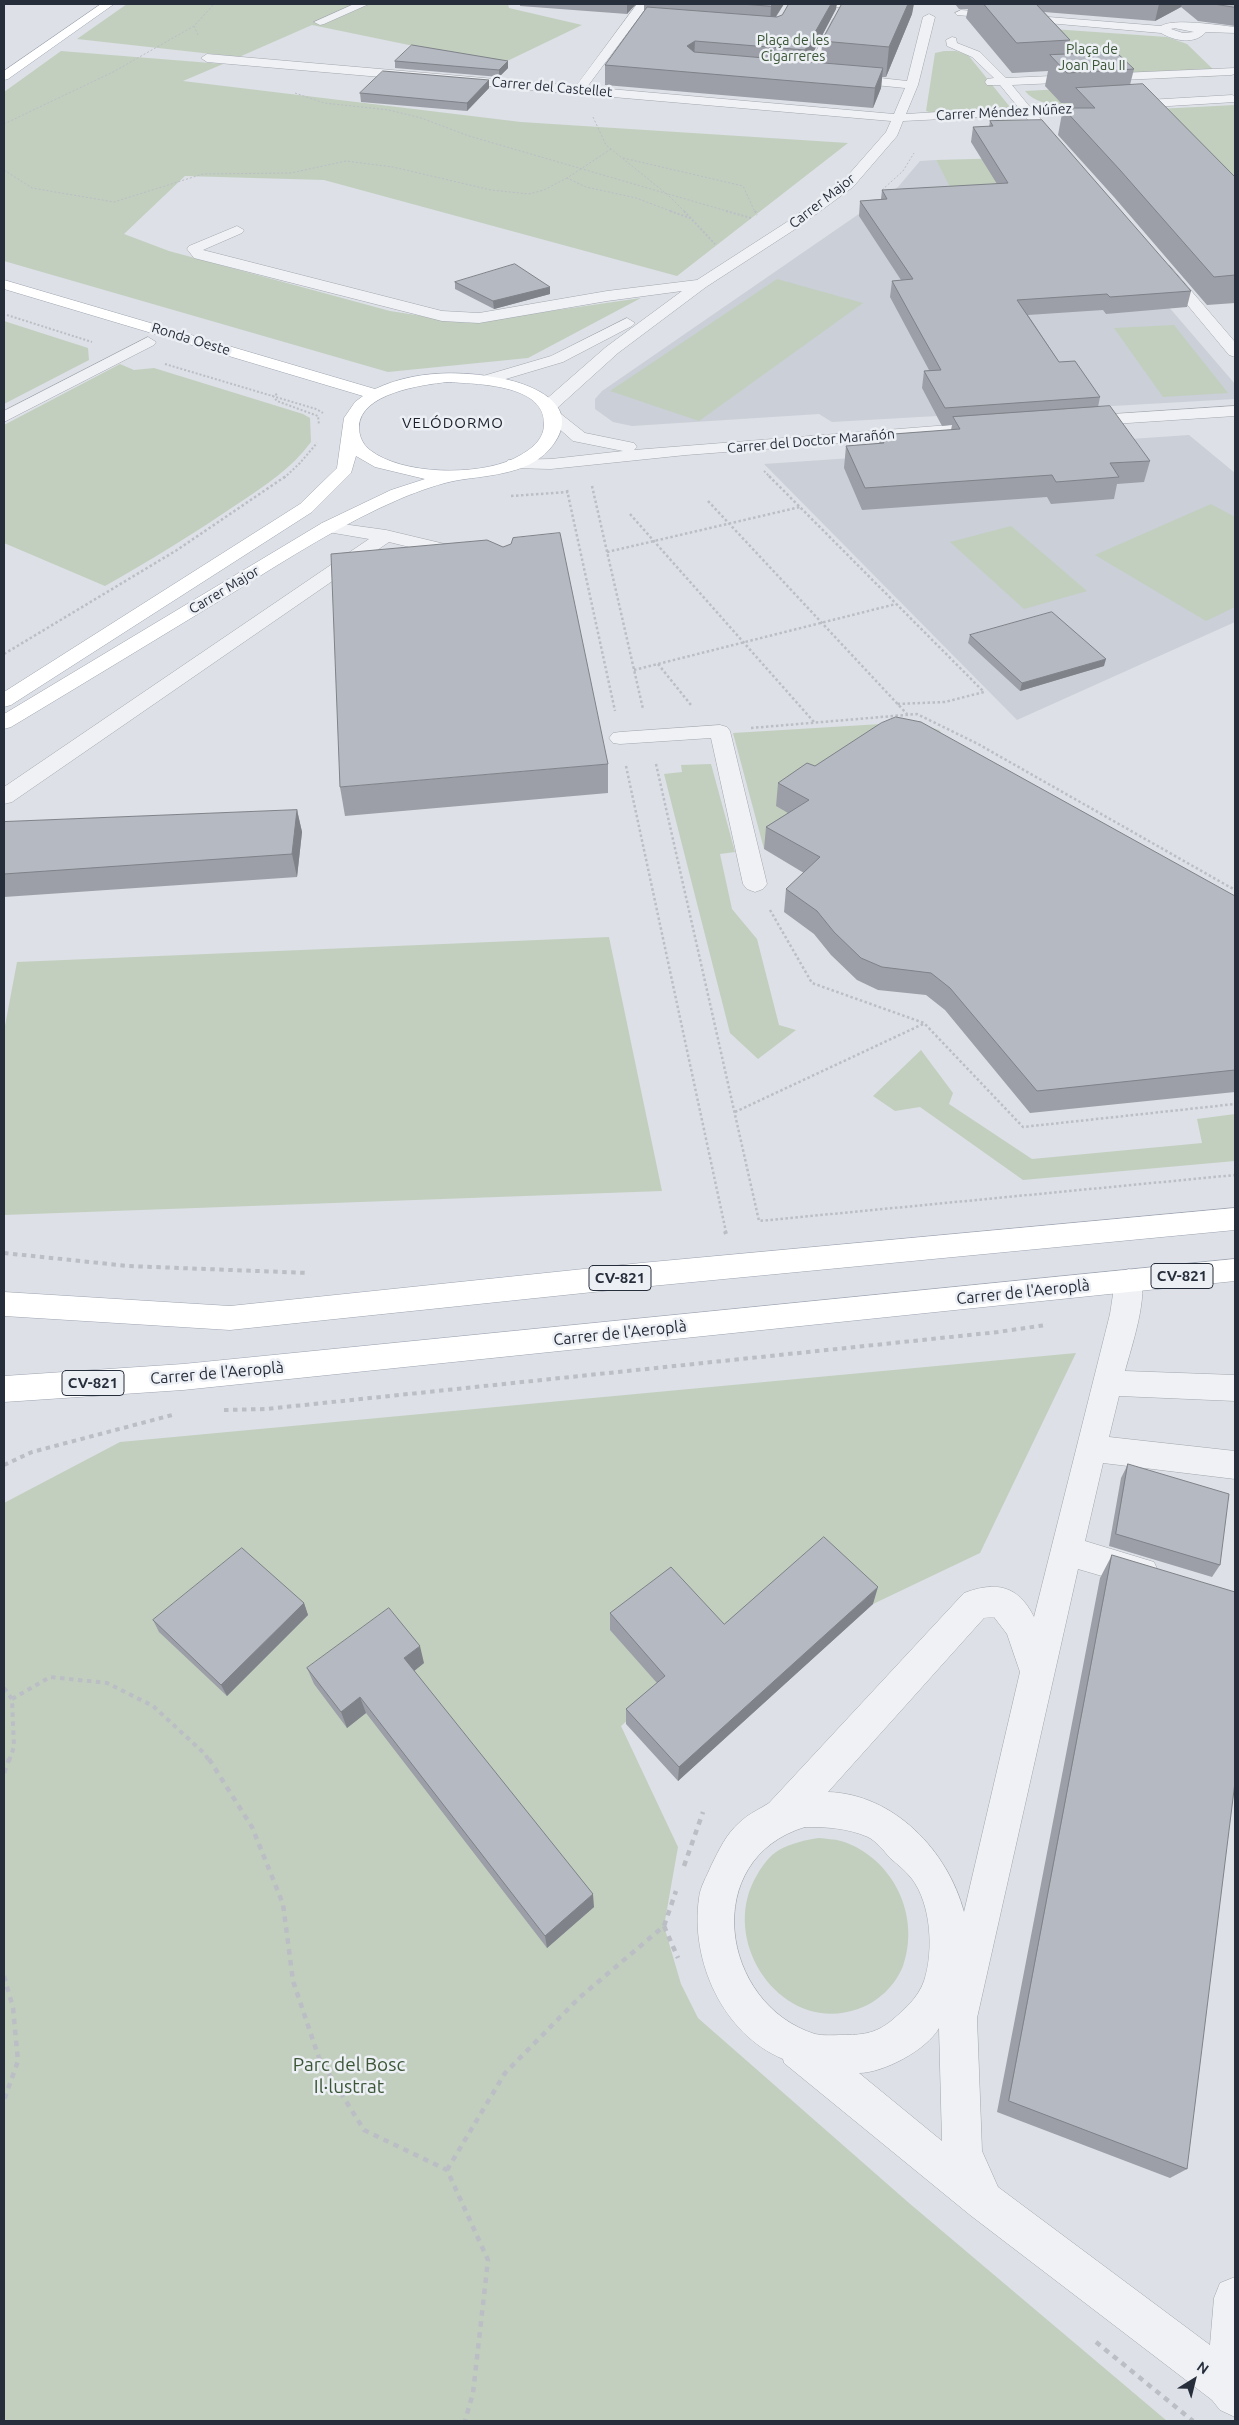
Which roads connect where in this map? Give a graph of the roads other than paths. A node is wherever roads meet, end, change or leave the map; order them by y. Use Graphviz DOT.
graph roads {
  1 [pos="92,4"];
  2 [pos="108,4"];
  3 [pos="363,4"];
  4 [pos="643,4"];
  5 [pos="834,4"];
  6 [pos="1010,4"];
  7 [pos="846,5"];
  8 [pos="890,8"];
  9 [pos="1185,12"];
  10 [pos="959,17"];
  11 [pos="1003,17"];
  12 [pos="320,22"];
  13 [pos="1182,24"];
  14 [pos="1164,30"];
  15 [pos="1235,30"];
  16 [pos="1196,36"];
  17 [pos="943,45"];
  18 [pos="207,58"];
  19 [pos="1218,60"];
  20 [pos="917,61"];
  21 [pos="4,64"];
  22 [pos="1233,73"];
  23 [pos="4,76"];
  24 [pos="991,82"];
  25 [pos="1004,82"];
  26 [pos="912,85"];
  27 [pos="580,89"];
  28 [pos="1232,99"];
  29 [pos="1026,111"];
  30 [pos="897,118"];
  31 [pos="1046,131"];
  32 [pos="237,230"];
  33 [pos="1158,261"];
  34 [pos="4,284"];
  35 [pos="702,284"];
  36 [pos="4,299"];
  37 [pos="148,342"];
  38 [pos="1235,352"];
  39 [pos="488,379"];
  40 [pos="377,395"];
  41 [pos="336,406"];
  42 [pos="1235,411"];
  43 [pos="552,412"];
  44 [pos="4,417"];
  45 [pos="1070,422"];
  46 [pos="1002,426"];
  47 [pos="351,436"];
  48 [pos="686,450"];
  49 [pos="514,464"];
  50 [pos="453,476"];
  51 [pos="374,504"];
  52 [pos="328,527"];
  53 [pos="386,536"];
  54 [pos="481,558"];
  55 [pos="4,701"];
  56 [pos="4,723"];
  57 [pos="620,738"];
  58 [pos="4,797"];
  59 [pos="755,884"];
  60 [pos="1235,1219"];
  61 [pos="1235,1270"];
  62 [pos="1129,1281"];
  63 [pos="4,1304"];
  64 [pos="183,1377"];
  65 [pos="1106,1383"];
  66 [pos="1235,1388"];
  67 [pos="4,1389"];
  68 [pos="4,1406"];
  69 [pos="1090,1448"];
  70 [pos="1235,1466"];
  71 [pos="1067,1551"];
  72 [pos="1170,1582"];
  73 [pos="1037,1672"];
  74 [pos="782,1816"];
  75 [pos="789,2042"];
  76 [pos="984,2201"];
  77 [pos="1235,2298"];
  78 [pos="1233,2391"];
  1 -- 21 [label="main road"];
  2 -- 23 [label="main road"];
  3 -- 12 [label="street"];
  4 -- 27 [label="street"];
  5 -- 7 [label="street"];
  6 -- 11 [label="street"];
  7 -- 8 [label="street"];
  7 -- 26 [label="street"];
  9 -- 13 [label="street"];
  10 -- 11 [label="street"];
  10 -- 17 [label="street"];
  10 -- 20 [label="street, Carrer Major"];
  11 -- 14 [label="street"];
  13 -- 14 [label="street"];
  13 -- 16 [label="street"];
  14 -- 16 [label="street"];
  15 -- 16 [label="street"];
  17 -- 20 [label="street"];
  17 -- 25 [label="street"];
  18 -- 27 [label="street, Carrer del Castellet"];
  19 -- 22 [label="street"];
  20 -- 26 [label="street, Carrer Major"];
  22 -- 25 [label="street"];
  24 -- 25 [label="street"];
  25 -- 29 [label="street"];
  26 -- 30 [label="street, Carrer Major"];
  27 -- 30 [label="street, Carrer del Castellet"];
  28 -- 29 [label="street, Carrer Méndez Núñez"];
  29 -- 30 [label="street, Carrer Méndez Núñez"];
  29 -- 31 [label="street"];
  30 -- 35 [label="street, Carrer Major"];
  32 -- 35 [label="street"];
  33 -- 38 [label="street"];
  34 -- 40 [label="main road, Ronda Oeste"];
  35 -- 39 [label="street, Carrer Major"];
  35 -- 43 [label="street, Carrer Major"];
  36 -- 37 [label="main road, Ronda Oeste"];
  37 -- 41 [label="main road, Ronda Oeste"];
  37 -- 44 [label="street"];
  39 -- 40 [label="main road"];
  39 -- 43 [label="main road"];
  40 -- 41 [label="main road"];
  41 -- 47 [label="main road, Carrer Major"];
  42 -- 45 [label="street"];
  43 -- 48 [label="street"];
  43 -- 49 [label="main road"];
  46 -- 48 [label="street, Carrer del Doctor Marañón"];
  47 -- 50 [label="main road"];
  47 -- 55 [label="main road, Carrer Major"];
  48 -- 49 [label="street"];
  49 -- 50 [label="main road"];
  50 -- 51 [label="main road, Carrer Major"];
  51 -- 52 [label="main road, Carrer Major"];
  51 -- 53 [label="street"];
  52 -- 53 [label="street"];
  52 -- 56 [label="main road, Carrer Major"];
  53 -- 54 [label="street"];
  53 -- 58 [label="street"];
  57 -- 59 [label="street"];
  60 -- 63 [label="main road, CV-821"];
  61 -- 62 [label="main road, Carrer de l'Aeroplà / CV-821"];
  62 -- 64 [label="main road, Carrer de l'Aeroplà / CV-821"];
  62 -- 65 [label="street"];
  64 -- 67 [label="main road, Carrer de l'Aeroplà / CV-821"];
  64 -- 68 [label="main road"];
  65 -- 66 [label="street"];
  65 -- 69 [label="street"];
  69 -- 70 [label="street"];
  69 -- 71 [label="street"];
  71 -- 72 [label="street"];
  71 -- 73 [label="street"];
  73 -- 74 [label="street"];
  73 -- 76 [label="street"];
  74 -- 75 [label="street"];
  74 -- 75 [label="street"];
  75 -- 76 [label="street"];
  76 -- 78 [label="street"];
  77 -- 78 [label="street"];
}
